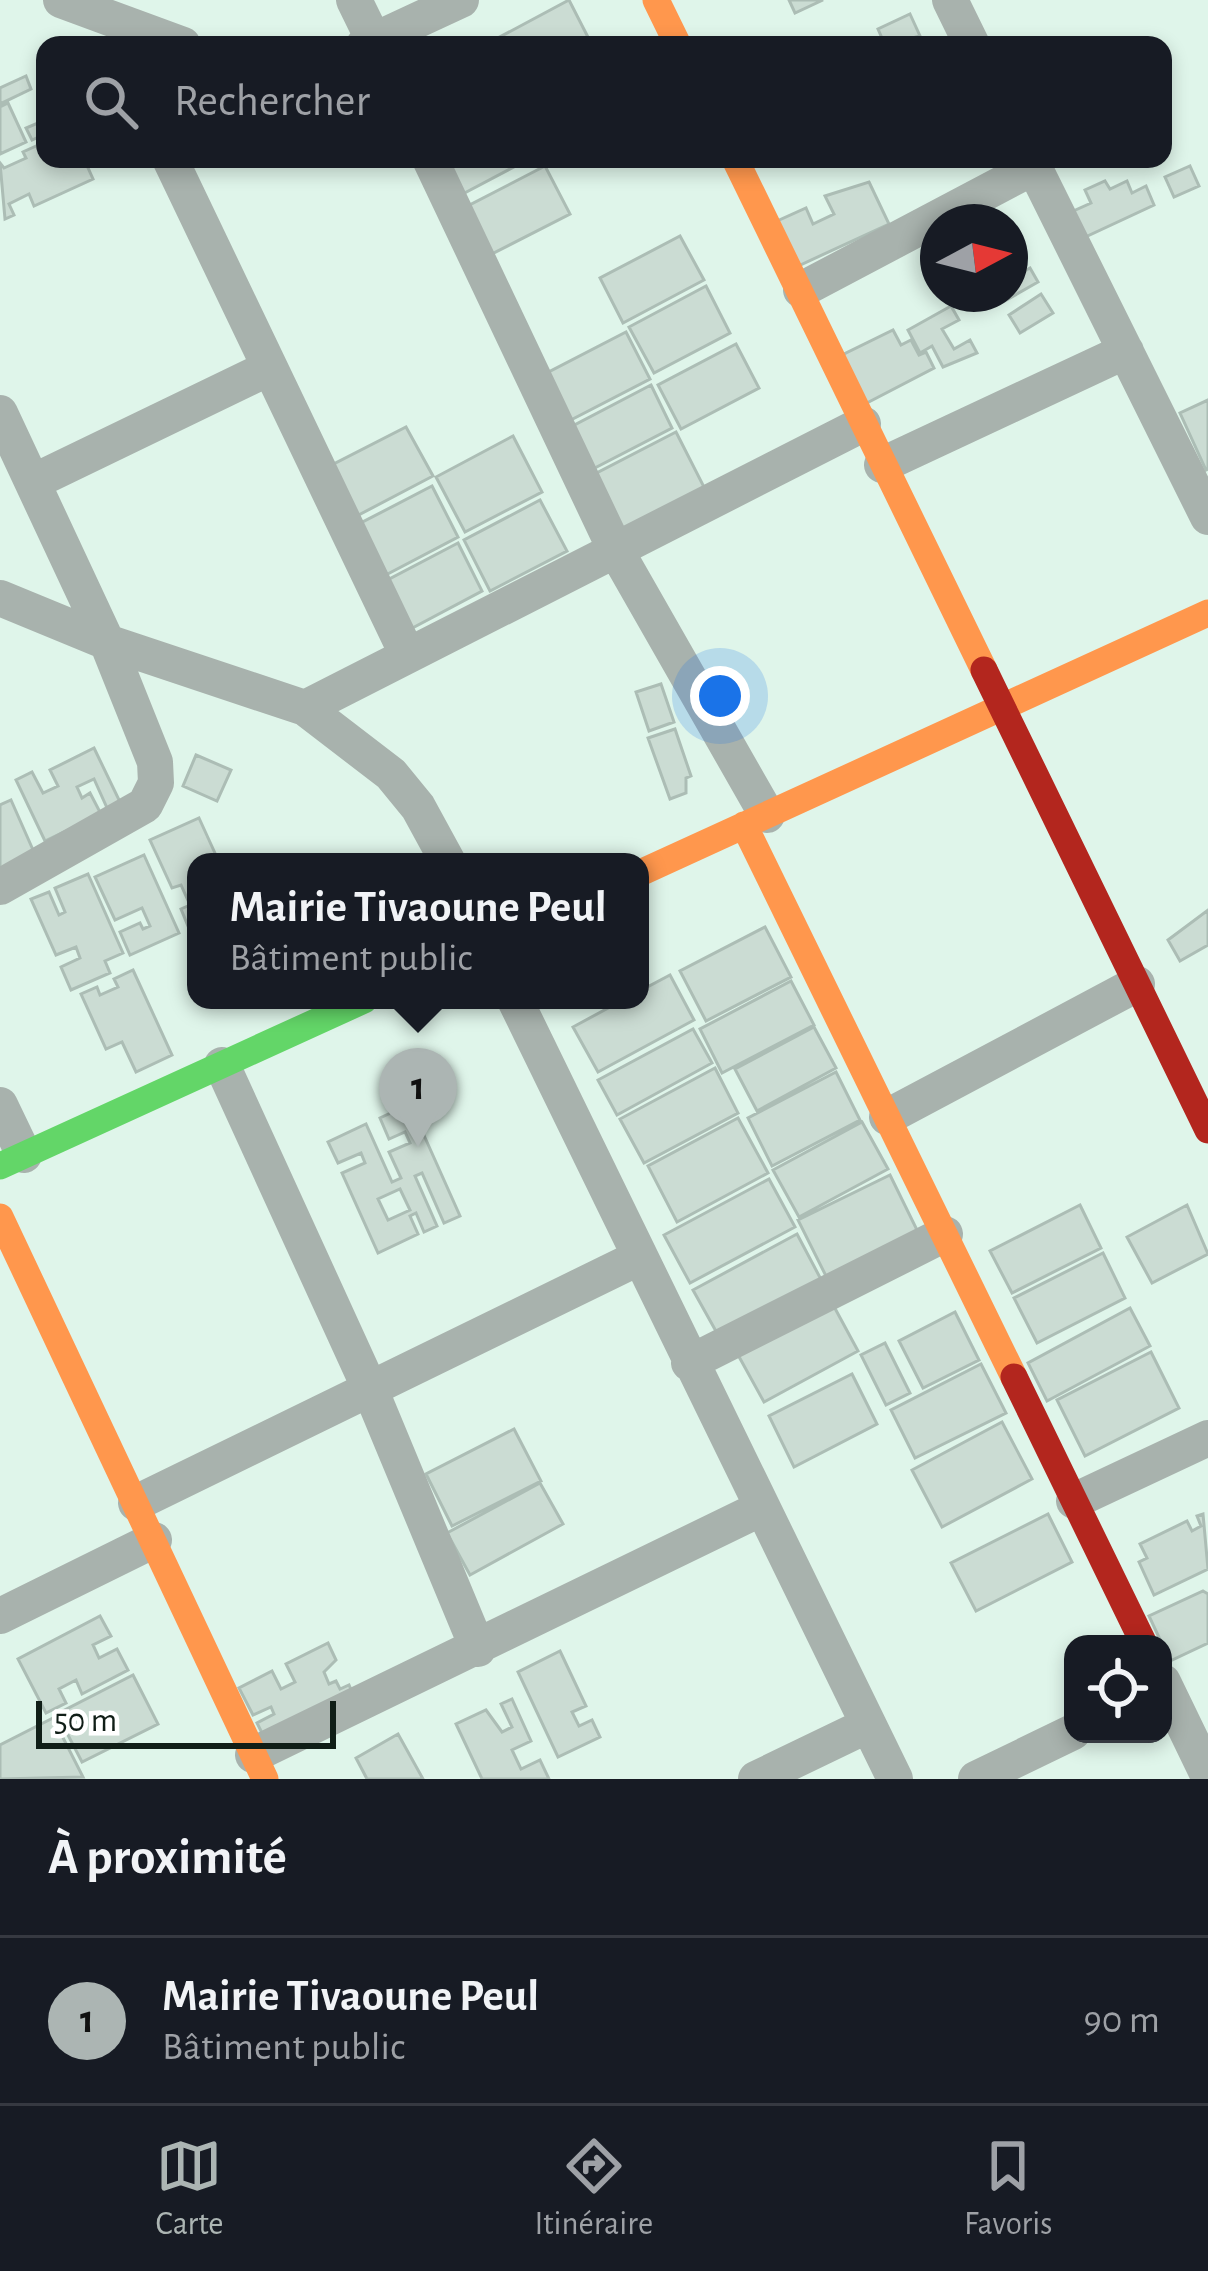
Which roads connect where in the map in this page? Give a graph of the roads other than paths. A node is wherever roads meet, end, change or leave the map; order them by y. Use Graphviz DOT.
graph roads {
  1 [pos="61,0"];
  2 [pos="354,0"];
  3 [pos="460,0"];
  4 [pos="656,0"];
  5 [pos="950,0"];
  6 [pos="110,32"];
  7 [pos="369,36"];
  8 [pos="388,36"];
  9 [pos="674,36"];
  10 [pos="968,36"];
  11 [pos="174,168"];
  12 [pos="434,168"];
  13 [pos="740,168"];
  14 [pos="1023,168"];
  15 [pos="1034,168"];
  16 [pos="801,290"];
  17 [pos="1126,351"];
  18 [pos="269,368"];
  19 [pos="0,413"];
  20 [pos="863,424"];
  21 [pos="883,465"];
  22 [pos="33,482"];
  23 [pos="1208,517"];
  24 [pos="614,547"];
  25 [pos="0,598"];
  26 [pos="1208,614"];
  27 [pos="107,642"];
  28 [pos="407,654"];
  29 [pos="1001,707"];
  30 [pos="305,708"];
  31 [pos="756,820"];
  32 [pos="443,853"];
  33 [pos="649,869"];
  34 [pos="0,886"];
  35 [pos="1137,984"];
  36 [pos="344,1009"];
  37 [pos="518,1009"];
  38 [pos="222,1065"];
  39 [pos="0,1106"];
  40 [pos="887,1118"];
  41 [pos="1208,1130"];
  42 [pos="12,1161"];
  43 [pos="0,1217"];
  44 [pos="945,1234"];
  45 [pos="640,1257"];
  46 [pos="689,1363"];
  47 [pos="370,1389"];
  48 [pos="1208,1438"];
  49 [pos="1074,1501"];
  50 [pos="136,1503"];
  51 [pos="762,1508"];
  52 [pos="154,1540"];
  53 [pos="0,1616"];
  54 [pos="1140,1635"];
  55 [pos="478,1649"];
  56 [pos="1172,1697"];
  57 [pos="868,1725"];
  58 [pos="1064,1736"];
  59 [pos="1200,1737"];
  60 [pos="259,1767"];
  61 [pos="1208,1775"];
  62 [pos="756,1779"];
  63 [pos="895,1779"];
  64 [pos="976,1779"];
  1 -- 6 [label="street"];
  2 -- 7 [label="street"];
  3 -- 8 [label="street"];
  4 -- 9 [label="street"];
  5 -- 10 [label="street"];
  11 -- 18 [label="street"];
  12 -- 24 [label="street"];
  13 -- 16 [label="street"];
  14 -- 16 [label="street"];
  15 -- 17 [label="street"];
  16 -- 20 [label="street"];
  17 -- 21 [label="street"];
  17 -- 23 [label="street"];
  18 -- 22 [label="street"];
  18 -- 28 [label="street"];
  19 -- 22 [label="street"];
  20 -- 21 [label="street"];
  20 -- 24 [label="street"];
  21 -- 29 [label="street"];
  22 -- 27 [label="street"];
  24 -- 28 [label="street"];
  24 -- 31 [label="street"];
  25 -- 27 [label="street"];
  26 -- 29 [label="street"];
  27 -- 30 [label="street"];
  27 -- 34 [label="street"];
  28 -- 30 [label="street"];
  29 -- 31 [label="street"];
  29 -- 35 [label="street"];
  30 -- 32 [label="street"];
  31 -- 33 [label="street"];
  31 -- 40 [label="street"];
  35 -- 40 [label="street"];
  35 -- 41 [label="street"];
  36 -- 38 [label="street"];
  37 -- 45 [label="street"];
  38 -- 42 [label="street"];
  38 -- 47 [label="street"];
  39 -- 42 [label="street"];
  40 -- 44 [label="street"];
  43 -- 50 [label="street"];
  44 -- 46 [label="street"];
  44 -- 49 [label="street"];
  45 -- 46 [label="street"];
  45 -- 47 [label="street"];
  46 -- 51 [label="street"];
  47 -- 50 [label="street"];
  47 -- 55 [label="street"];
  48 -- 49 [label="street"];
  49 -- 54 [label="street"];
  50 -- 52 [label="street"];
  51 -- 55 [label="street"];
  51 -- 57 [label="street"];
  52 -- 53 [label="street"];
  52 -- 60 [label="street"];
  55 -- 60 [label="street"];
  56 -- 59 [label="street"];
  57 -- 62 [label="street"];
  57 -- 63 [label="street"];
  58 -- 64 [label="street"];
  59 -- 61 [label="street"];
}
